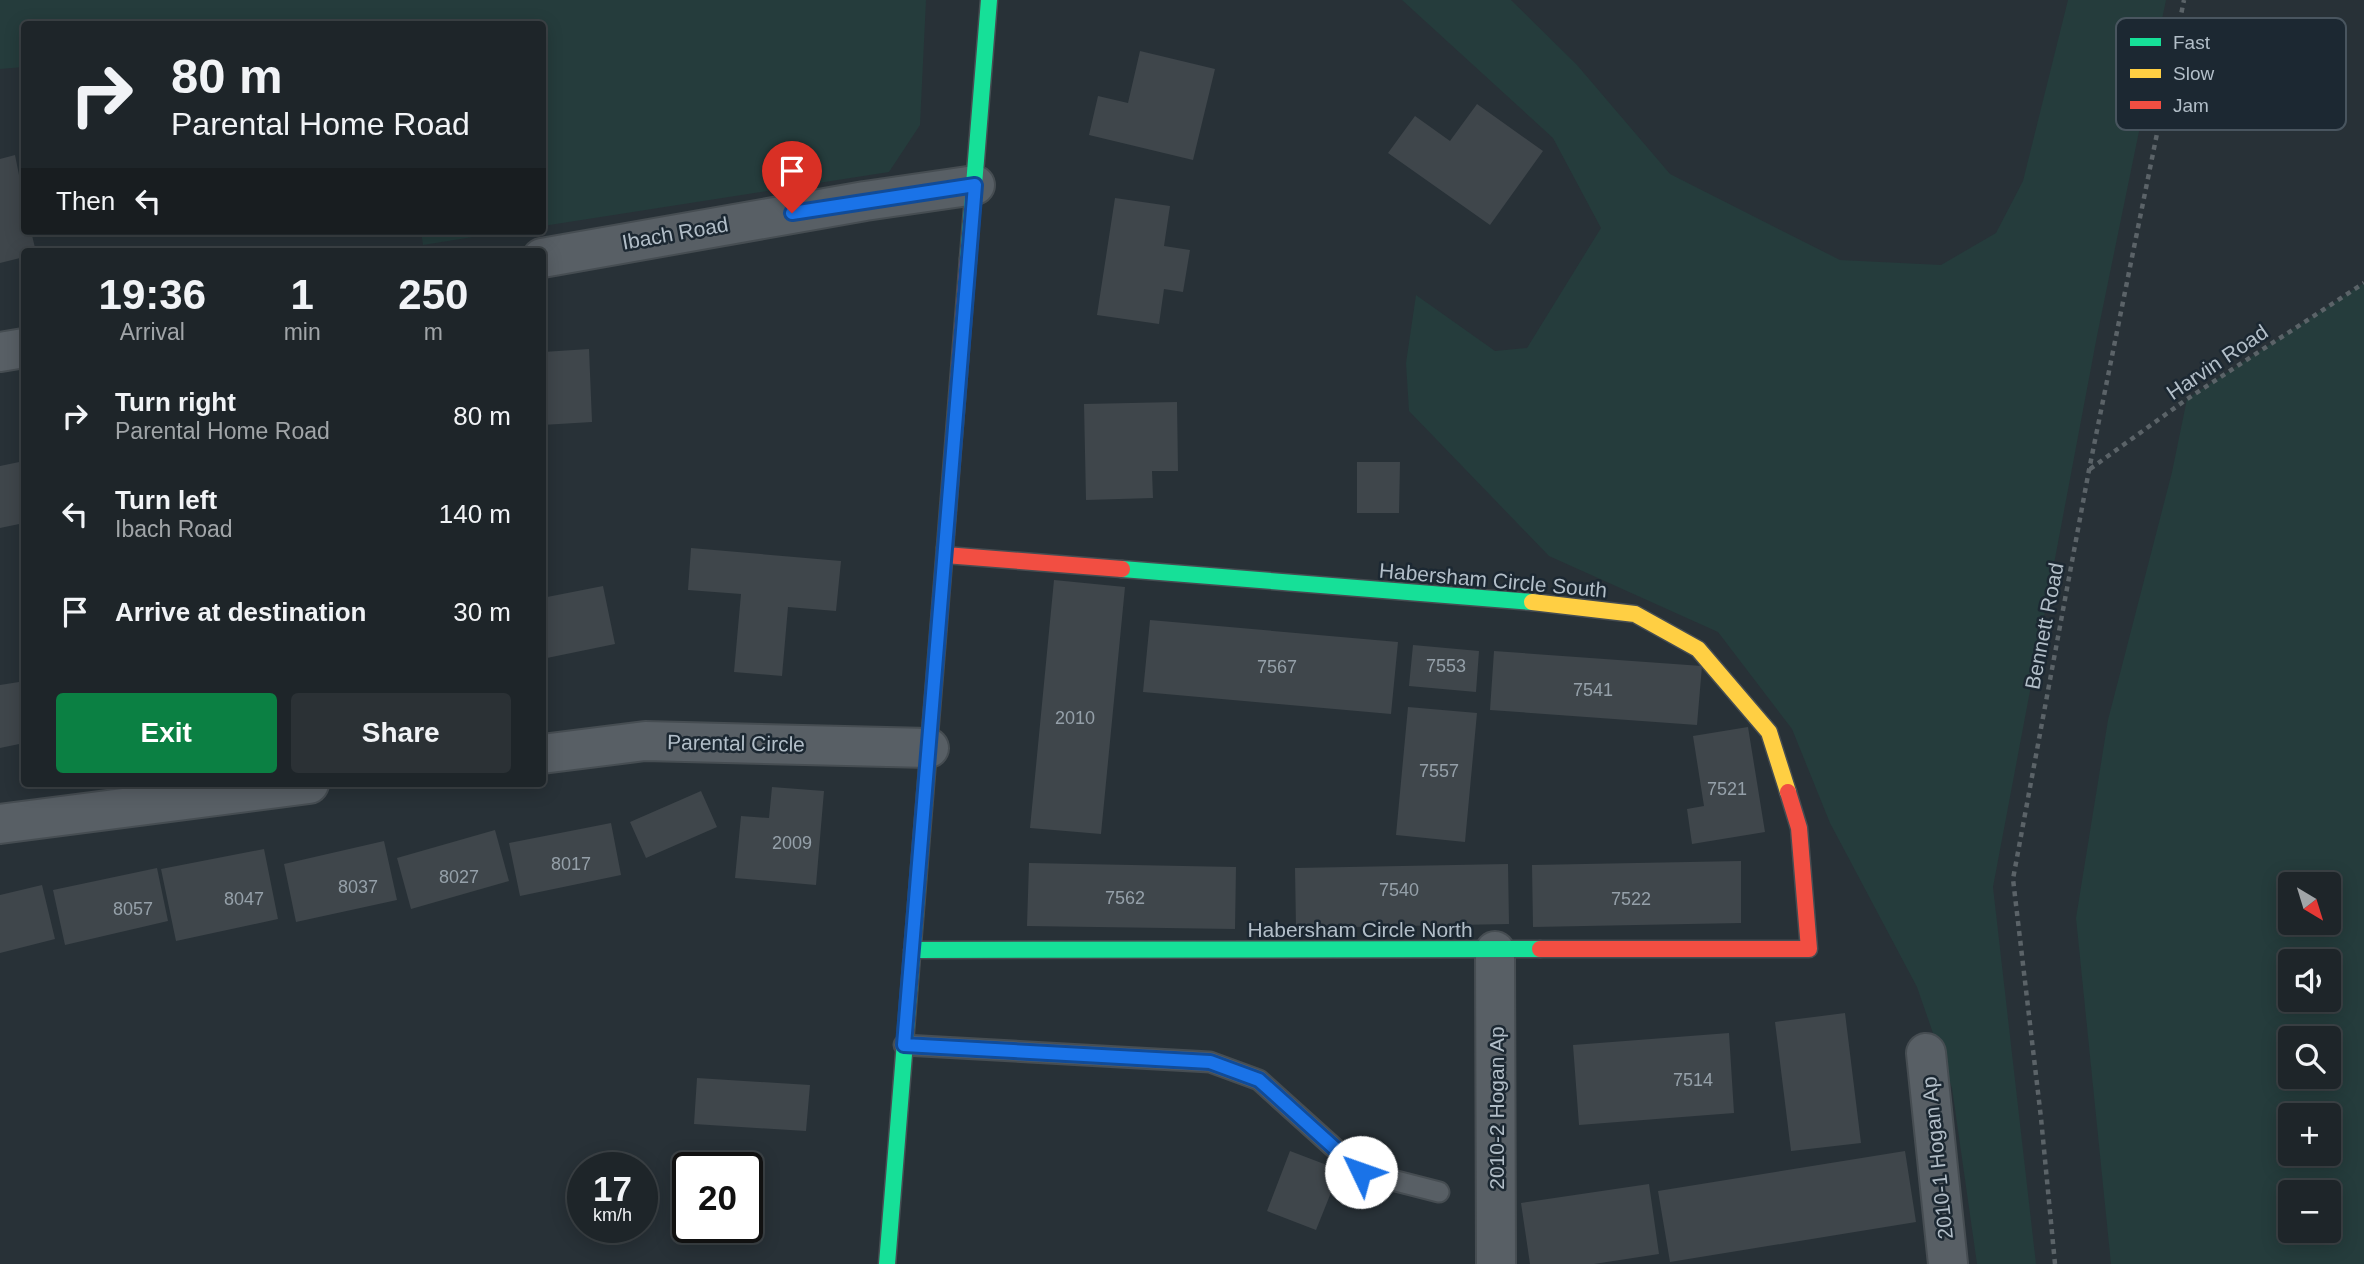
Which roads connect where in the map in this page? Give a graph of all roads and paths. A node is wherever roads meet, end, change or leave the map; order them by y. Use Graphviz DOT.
graph roads {
  1 [pos="989,0"];
  2 [pos="2184,0"];
  3 [pos="2180,18"];
  4 [pos="2158,130"];
  5 [pos="975,185"];
  6 [pos="546,257"];
  7 [pos="2364,283"];
  8 [pos="21,348"];
  9 [pos="0,352"];
  10 [pos="2089,470"];
  11 [pos="945,555"];
  12 [pos="929,748"];
  13 [pos="546,753"];
  14 [pos="286,787"];
  15 [pos="0,824"];
  16 [pos="1809,949"];
  17 [pos="912,950"];
  18 [pos="1495,951"];
  19 [pos="904,1045"];
  20 [pos="1926,1053"];
  21 [pos="1439,1192"];
  22 [pos="887,1264"];
  23 [pos="1496,1264"];
  24 [pos="1948,1264"];
  25 [pos="2055,1264"];
  1 -- 5 [label="street"];
  2 -- 3 [label="path, Bennett Road"];
  4 -- 10 [label="path, Bennett Road"];
  5 -- 6 [label="street, Ibach Road"];
  5 -- 11 [label="street"];
  7 -- 10 [label="path, Harvin Road"];
  8 -- 9 [label="street"];
  10 -- 25 [label="path, Bennett Road"];
  11 -- 12 [label="street"];
  11 -- 16 [label="street, Habersham Circle South"];
  12 -- 13 [label="street, Parental Circle"];
  12 -- 17 [label="street"];
  14 -- 15 [label="street"];
  16 -- 18 [label="street, Habersham Circle North"];
  17 -- 18 [label="street, Habersham Circle North"];
  17 -- 19 [label="street"];
  18 -- 23 [label="street, 2010-2 Hogan Ap"];
  19 -- 21 [label="lane"];
  19 -- 22 [label="street"];
  20 -- 24 [label="street, 2010-1 Hogan Ap"];
}
